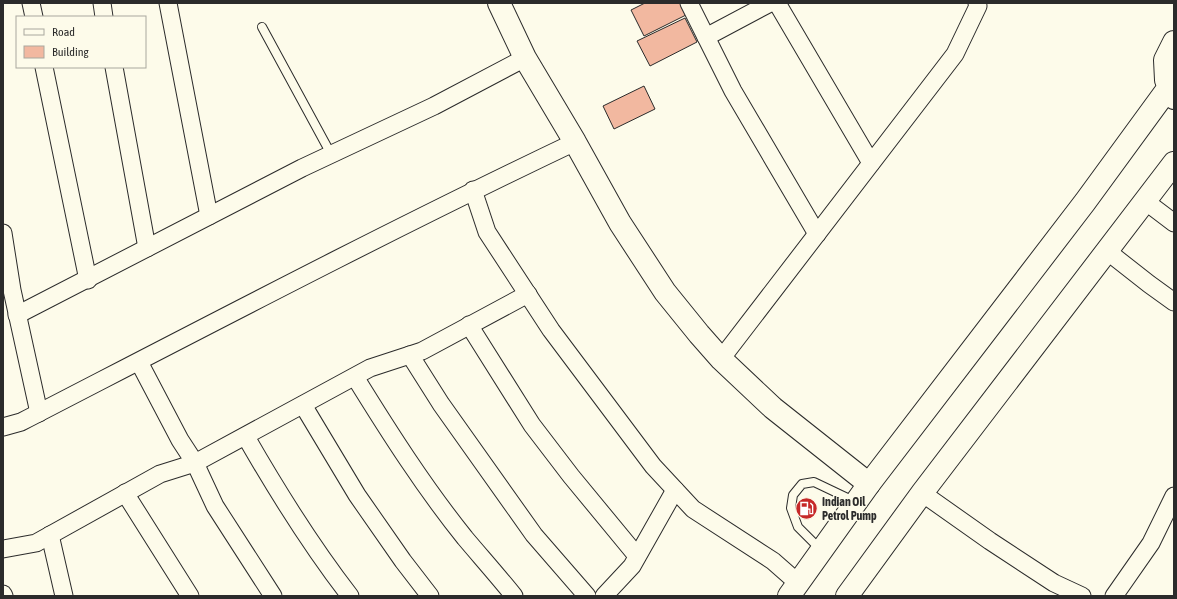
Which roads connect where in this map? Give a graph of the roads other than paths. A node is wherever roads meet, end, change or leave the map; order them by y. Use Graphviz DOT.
graph roads {
  1 [pos="31,3"];
  2 [pos="102,3"];
  3 [pos="168,3"];
  4 [pos="498,3"];
  5 [pos="689,3"];
  6 [pos="770,3"];
  7 [pos="777,3"];
  8 [pos="977,3"];
  9 [pos="34,16"];
  10 [pos="104,16"];
  11 [pos="262,27"];
  12 [pos="706,37"];
  13 [pos="1174,42"];
  14 [pos="525,58"];
  15 [pos="44,68"];
  16 [pos="114,68"];
  17 [pos="1171,93"];
  18 [pos="575,142"];
  19 [pos="331,154"];
  20 [pos="871,163"];
  21 [pos="1174,163"];
  22 [pos="474,190"];
  23 [pos="1145,201"];
  24 [pos="209,216"];
  25 [pos="1174,223"];
  26 [pos="3,233"];
  27 [pos="817,234"];
  28 [pos="147,248"];
  29 [pos="1107,250"];
  30 [pos="88,280"];
  31 [pos="528,294"];
  32 [pos="1174,302"];
  33 [pos="17,315"];
  34 [pos="469,326"];
  35 [pos="410,355"];
  36 [pos="721,359"];
  37 [pos="139,362"];
  38 [pos="355,377"];
  39 [pos="303,405"];
  40 [pos="40,413"];
  41 [pos="3,427"];
  42 [pos="246,437"];
  43 [pos="195,464"];
  44 [pos="675,490"];
  45 [pos="125,493"];
  46 [pos="862,493"];
  47 [pos="922,494"];
  48 [pos="1173,503"];
  49 [pos="50,535"];
  50 [pos="3,549"];
  51 [pos="821,551"];
  52 [pos="637,556"];
  53 [pos="793,590"];
  54 [pos="852,594"];
  55 [pos="64,596"];
  56 [pos="190,596"];
  57 [pos="273,596"];
  58 [pos="350,596"];
  59 [pos="430,596"];
  60 [pos="514,596"];
  61 [pos="587,596"];
  62 [pos="604,596"];
  63 [pos="1082,596"];
  64 [pos="1114,596"];
  1 -- 9 [label="street"];
  2 -- 10 [label="street"];
  3 -- 24 [label="street"];
  4 -- 14 [label="main road"];
  5 -- 12 [label="street"];
  6 -- 12 [label="street"];
  7 -- 20 [label="street"];
  8 -- 20 [label="street"];
  11 -- 19 [label="lane"];
  12 -- 27 [label="street"];
  13 -- 17 [label="main road"];
  14 -- 18 [label="main road"];
  14 -- 19 [label="street"];
  15 -- 30 [label="street"];
  16 -- 28 [label="street"];
  17 -- 46 [label="main road"];
  18 -- 22 [label="street"];
  18 -- 36 [label="main road"];
  19 -- 24 [label="street"];
  20 -- 27 [label="street"];
  21 -- 23 [label="main road"];
  22 -- 31 [label="street"];
  22 -- 37 [label="street"];
  23 -- 25 [label="street"];
  23 -- 29 [label="main road"];
  24 -- 28 [label="street"];
  26 -- 33 [label="street"];
  27 -- 36 [label="street"];
  28 -- 30 [label="street"];
  29 -- 32 [label="street"];
  29 -- 47 [label="main road"];
  30 -- 33 [label="street"];
  31 -- 34 [label="street"];
  31 -- 44 [label="street"];
  33 -- 40 [label="street"];
  34 -- 35 [label="street"];
  34 -- 52 [label="street"];
  35 -- 38 [label="street"];
  35 -- 61 [label="street"];
  36 -- 46 [label="main road"];
  37 -- 40 [label="street"];
  37 -- 43 [label="street"];
  38 -- 39 [label="street"];
  38 -- 60 [label="street"];
  39 -- 42 [label="street"];
  39 -- 59 [label="street"];
  40 -- 41 [label="street"];
  42 -- 43 [label="street"];
  42 -- 58 [label="street"];
  43 -- 45 [label="street"];
  43 -- 57 [label="street"];
  44 -- 52 [label="street"];
  44 -- 53 [label="street"];
  45 -- 49 [label="street"];
  45 -- 56 [label="street"];
  46 -- 51 [label="main road"];
  46 -- 51 [label="lane"];
  47 -- 54 [label="main road"];
  47 -- 63 [label="street"];
  48 -- 64 [label="street"];
  49 -- 50 [label="street"];
  49 -- 55 [label="street"];
  51 -- 53 [label="main road"];
  52 -- 62 [label="street"];
}
